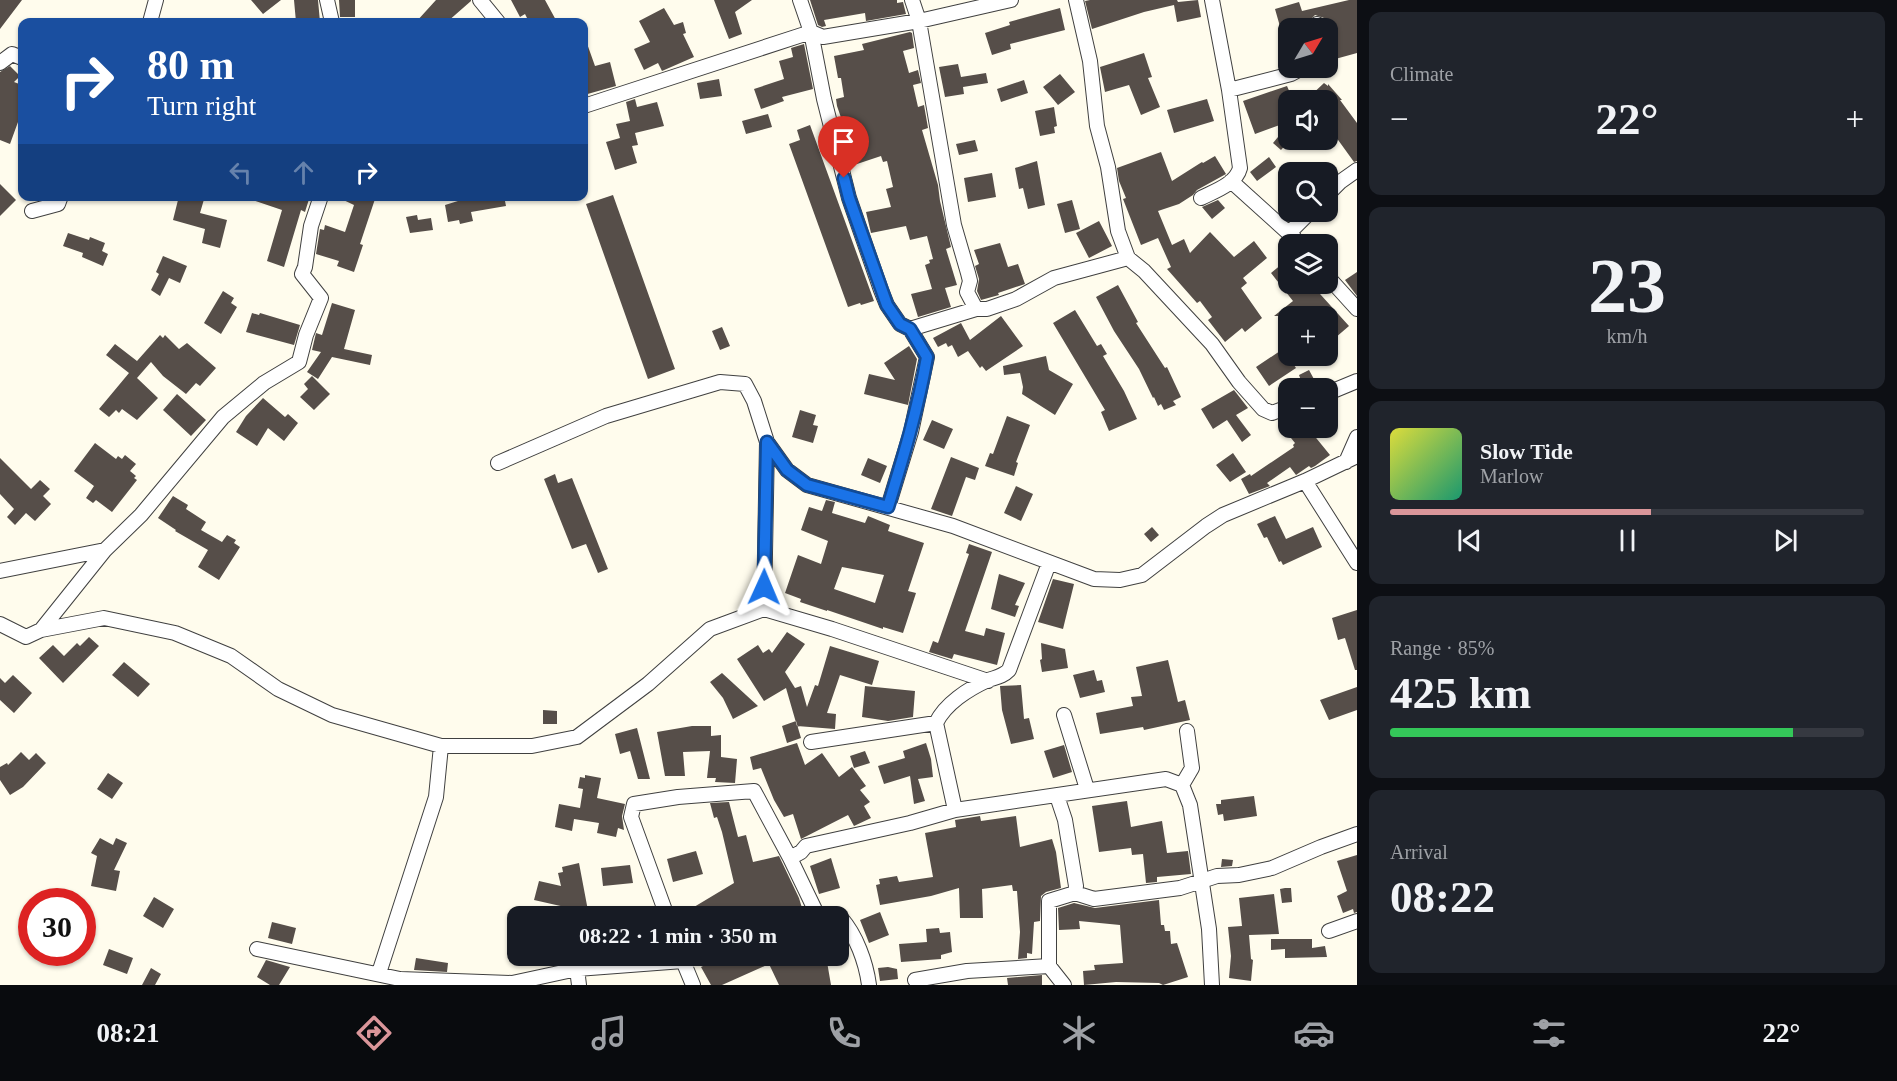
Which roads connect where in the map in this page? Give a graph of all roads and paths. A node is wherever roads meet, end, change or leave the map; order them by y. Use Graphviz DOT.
graph roads {
  1 [pos="156,0"];
  2 [pos="327,0"];
  3 [pos="480,0"];
  4 [pos="800,0"];
  5 [pos="912,0"];
  6 [pos="1011,0"];
  7 [pos="1076,0"];
  8 [pos="1212,0"];
  9 [pos="151,18"];
  10 [pos="331,18"];
  11 [pos="495,18"];
  12 [pos="919,21"];
  13 [pos="817,35"];
  14 [pos="18,56"];
  15 [pos="0,63"];
  16 [pos="1278,77"];
  17 [pos="1229,90"];
  18 [pos="588,105"];
  19 [pos="1357,170"];
  20 [pos="1231,182"];
  21 [pos="1338,184"];
  22 [pos="1201,198"];
  23 [pos="59,201"];
  24 [pos="319,201"];
  25 [pos="32,211"];
  26 [pos="1300,222"];
  27 [pos="1288,234"];
  28 [pos="1292,234"];
  29 [pos="1128,258"];
  30 [pos="1338,288"];
  31 [pos="976,309"];
  32 [pos="1357,309"];
  33 [pos="910,329"];
  34 [pos="1357,381"];
  35 [pos="1338,389"];
  36 [pos="1278,410"];
  37 [pos="1357,437"];
  38 [pos="767,442"];
  39 [pos="1352,459"];
  40 [pos="498,463"];
  41 [pos="1305,481"];
  42 [pos="888,507"];
  43 [pos="105,550"];
  44 [pos="1049,563"];
  45 [pos="1357,563"];
  46 [pos="0,571"];
  47 [pos="764,609"];
  48 [pos="0,624"];
  49 [pos="41,630"];
  50 [pos="988,681"];
  51 [pos="1064,715"];
  52 [pos="936,723"];
  53 [pos="1187,731"];
  54 [pos="811,742"];
  55 [pos="441,746"];
  56 [pos="1182,785"];
  57 [pos="1088,789"];
  58 [pos="1057,796"];
  59 [pos="955,810"];
  60 [pos="1357,834"];
  61 [pos="790,858"];
  62 [pos="1202,883"];
  63 [pos="1075,893"];
  64 [pos="663,906"];
  65 [pos="813,906"];
  66 [pos="1357,921"];
  67 [pos="849,927"];
  68 [pos="1329,931"];
  69 [pos="256,949"];
  70 [pos="606,966"];
  71 [pos="685,966"];
  72 [pos="1049,966"];
  73 [pos="577,969"];
  74 [pos="380,973"];
  75 [pos="915,980"];
  76 [pos="398,982"];
  77 [pos="512,984"];
  78 [pos="579,985"];
  79 [pos="693,985"];
  80 [pos="869,985"];
  81 [pos="1064,985"];
  82 [pos="1212,985"];
  1 -- 9 [label="street"];
  2 -- 10 [label="street"];
  3 -- 11 [label="street"];
  4 -- 13 [label="street"];
  5 -- 12 [label="street"];
  6 -- 12 [label="street"];
  7 -- 29 [label="street"];
  8 -- 17 [label="street"];
  12 -- 13 [label="street"];
  12 -- 31 [label="street"];
  13 -- 18 [label="street"];
  13 -- 33 [label="street"];
  14 -- 15 [label="street"];
  16 -- 17 [label="street"];
  17 -- 20 [label="street"];
  19 -- 21 [label="street"];
  20 -- 22 [label="street"];
  20 -- 27 [label="street"];
  23 -- 25 [label="street"];
  24 -- 43 [label="street"];
  26 -- 28 [label="street"];
  29 -- 31 [label="street"];
  29 -- 36 [label="street"];
  30 -- 32 [label="street"];
  31 -- 33 [label="street"];
  33 -- 42 [label="street"];
  34 -- 35 [label="street"];
  37 -- 39 [label="street"];
  38 -- 40 [label="street"];
  38 -- 42 [label="street"];
  38 -- 47 [label="street"];
  39 -- 41 [label="street"];
  41 -- 44 [label="street"];
  41 -- 45 [label="street"];
  42 -- 44 [label="street"];
  43 -- 46 [label="street"];
  43 -- 49 [label="street"];
  44 -- 50 [label="street"];
  47 -- 50 [label="street"];
  47 -- 55 [label="street"];
  48 -- 49 [label="street"];
  49 -- 55 [label="street"];
  50 -- 52 [label="street"];
  51 -- 57 [label="street"];
  52 -- 54 [label="street"];
  52 -- 59 [label="street"];
  53 -- 56 [label="street"];
  55 -- 74 [label="street"];
  56 -- 57 [label="street"];
  56 -- 62 [label="street"];
  57 -- 58 [label="street"];
  58 -- 59 [label="street"];
  58 -- 63 [label="street"];
  59 -- 61 [label="street"];
  60 -- 62 [label="street"];
  61 -- 64 [label="street"];
  61 -- 65 [label="street"];
  62 -- 63 [label="street"];
  62 -- 82 [label="street"];
  63 -- 72 [label="street"];
  66 -- 68 [label="street"];
  67 -- 80 [label="street"];
  69 -- 74 [label="street"];
  70 -- 73 [label="street"];
  71 -- 79 [label="street"];
  72 -- 75 [label="street"];
  72 -- 81 [label="street"];
  73 -- 77 [label="street"];
  73 -- 78 [label="street"];
  74 -- 76 [label="street"];
  76 -- 77 [label="street"];
}
